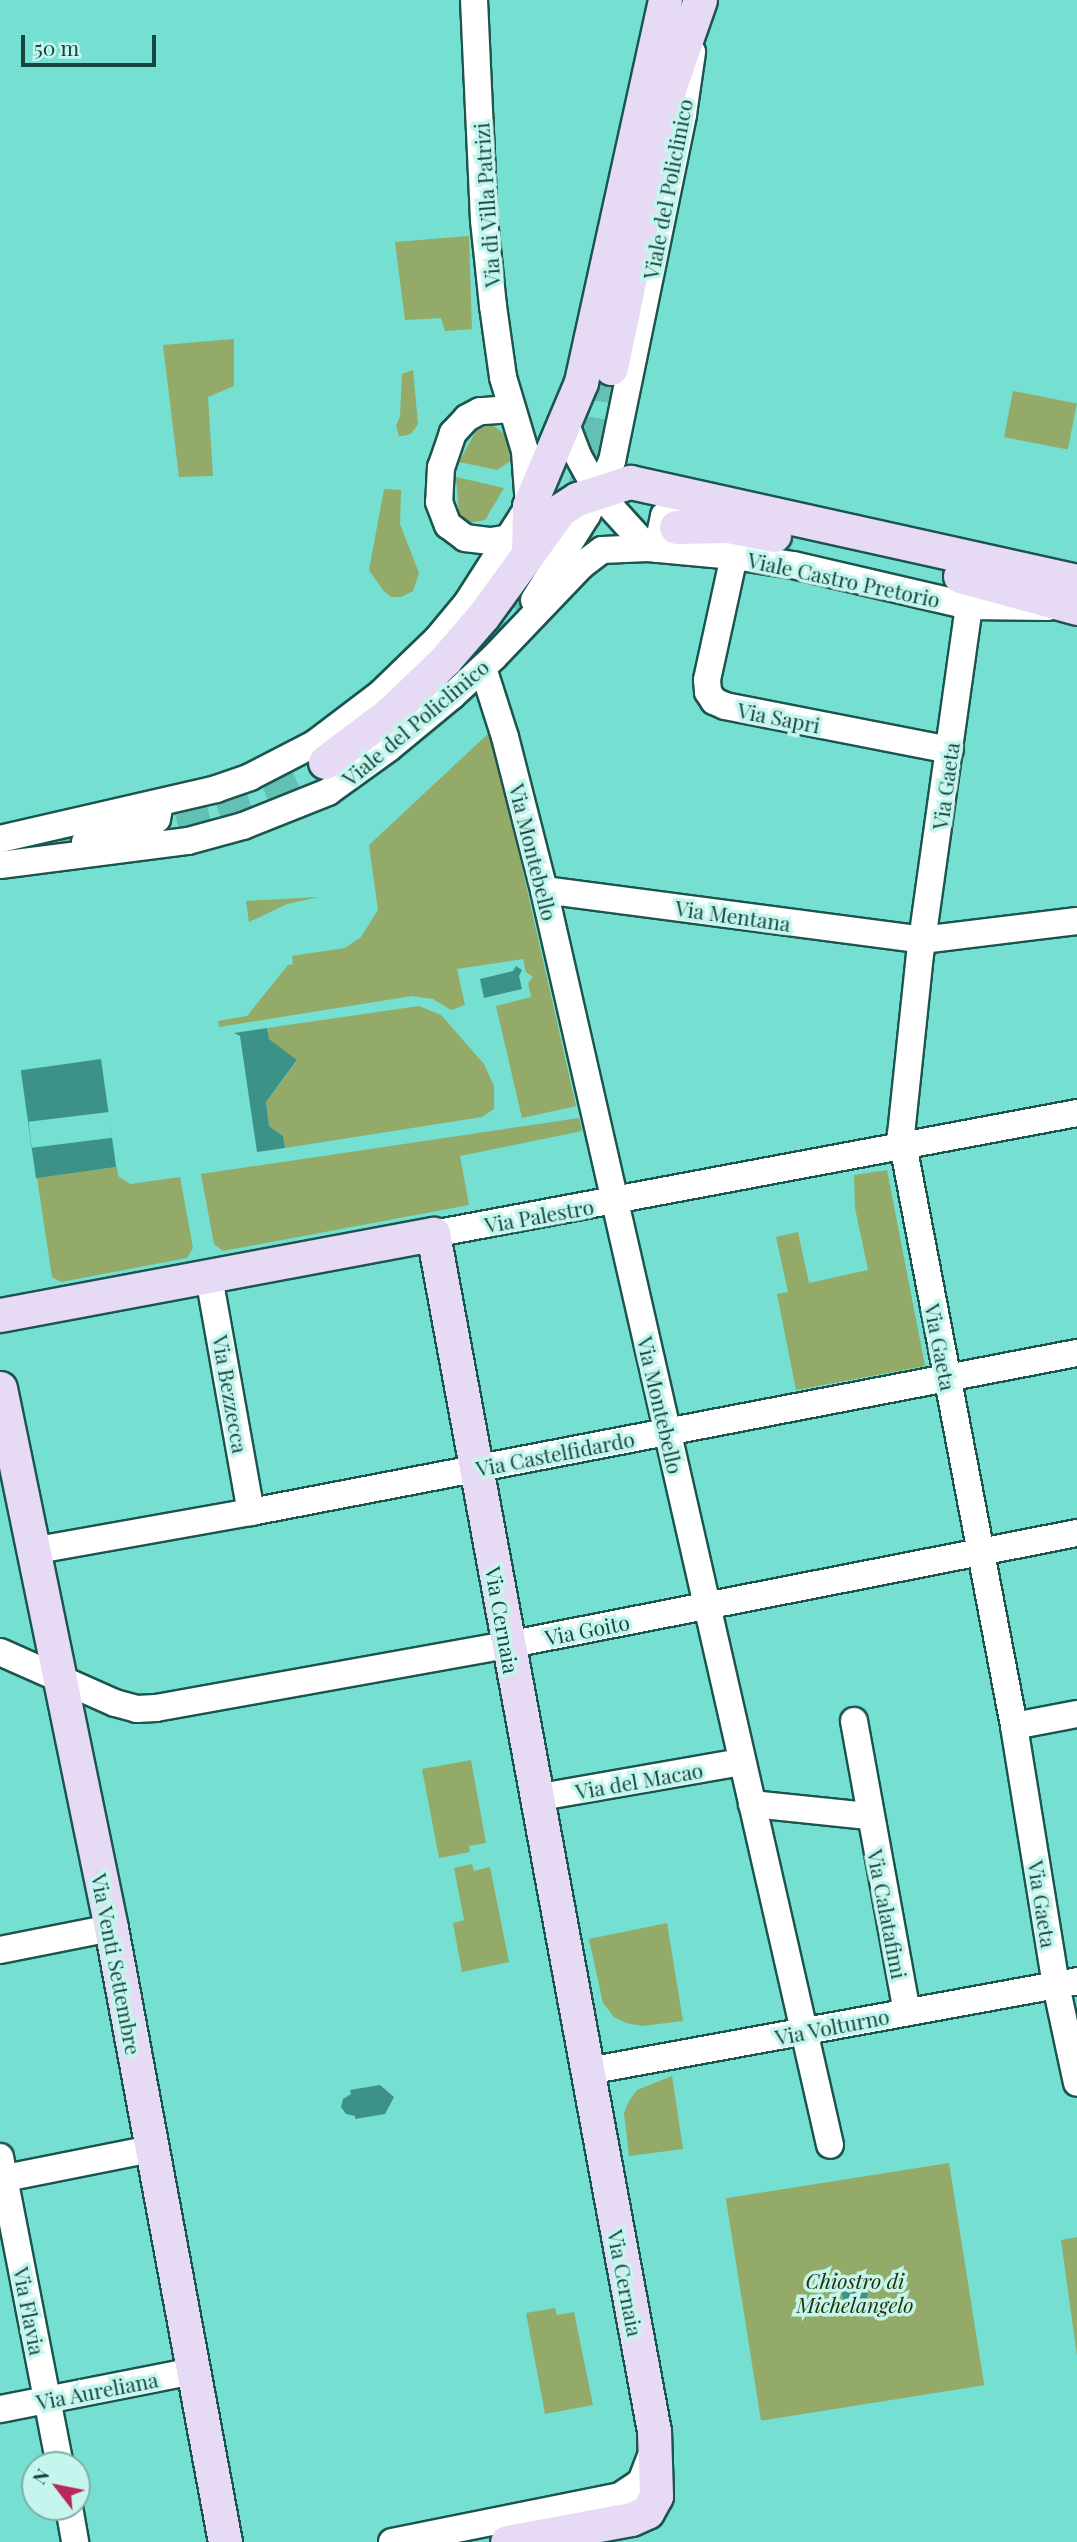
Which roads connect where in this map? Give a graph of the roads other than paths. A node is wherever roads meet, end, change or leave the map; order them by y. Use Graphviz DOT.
graph roads {
  1 [pos="474,0"];
  2 [pos="665,0"];
  3 [pos="700,0"];
  4 [pos="608,369"];
  5 [pos="512,409"];
  6 [pos="565,422"];
  7 [pos="621,472"];
  8 [pos="599,494"];
  9 [pos="690,494"];
  10 [pos="529,532"];
  11 [pos="661,541"];
  12 [pos="611,548"];
  13 [pos="734,556"];
  14 [pos="1075,598"];
  15 [pos="969,606"];
  16 [pos="517,633"];
  17 [pos="483,668"];
  18 [pos="950,750"];
  19 [pos="325,764"];
  20 [pos="160,803"];
  21 [pos="0,839"];
  22 [pos="10,864"];
  23 [pos="544,890"];
  24 [pos="1077,921"];
  25 [pos="922,940"];
  26 [pos="1077,1113"];
  27 [pos="903,1147"];
  28 [pos="613,1201"];
  29 [pos="433,1234"];
  30 [pos="209,1277"];
  31 [pos="0,1315"];
  32 [pos="1077,1353"];
  33 [pos="947,1377"];
  34 [pos="0,1388"];
  35 [pos="668,1431"];
  36 [pos="477,1469"];
  37 [pos="251,1512"];
  38 [pos="1077,1533"];
  39 [pos="979,1550"];
  40 [pos="32,1551"];
  41 [pos="705,1606"];
  42 [pos="507,1645"];
  43 [pos="0,1652"];
  44 [pos="60,1677"];
  45 [pos="1077,1714"];
  46 [pos="854,1721"];
  47 [pos="1014,1726"];
  48 [pos="742,1762"];
  49 [pos="535,1798"];
  50 [pos="752,1804"];
  51 [pos="869,1816"];
  52 [pos="111,1928"];
  53 [pos="0,1950"];
  54 [pos="1067,1983"];
  55 [pos="907,2012"];
  56 [pos="804,2031"];
  57 [pos="588,2071"];
  58 [pos="1077,2083"];
  59 [pos="830,2145"];
  60 [pos="152,2149"];
  61 [pos="1,2171"];
  62 [pos="193,2371"];
  63 [pos="47,2399"];
  64 [pos="0,2409"];
  65 [pos="654,2431"];
  66 [pos="57,2451"];
  67 [pos="71,2521"];
  68 [pos="229,2535"];
  69 [pos="571,2536"];
  70 [pos="75,2542"];
  71 [pos="392,2542"];
  72 [pos="507,2542"];
  1 -- 5 [label="street, Via di Villa Patrizi"];
  2 -- 4 [label="main road, Viale del Policlinico"];
  3 -- 4 [label="main road"];
  4 -- 6 [label="main road, Viale del Policlinico"];
  4 -- 7 [label="street, Viale del Policlinico"];
  5 -- 10 [label="street, Via di Villa Patrizi"];
  5 -- 10 [label="street"];
  6 -- 8 [label="street"];
  6 -- 10 [label="main road, Viale del Policlinico"];
  7 -- 8 [label="main road"];
  7 -- 9 [label="main road"];
  8 -- 10 [label="main road"];
  8 -- 11 [label="street"];
  8 -- 16 [label="street, Viale del Policlinico"];
  9 -- 11 [label="street"];
  9 -- 14 [label="main road"];
  10 -- 19 [label="main road"];
  11 -- 12 [label="street, Viale Castro Pretorio"];
  11 -- 13 [label="street, Viale Castro Pretorio"];
  11 -- 14 [label="main road"];
  12 -- 16 [label="street, Viale del Policlinico"];
  13 -- 15 [label="street, Viale Castro Pretorio"];
  13 -- 18 [label="street, Via Sapri"];
  14 -- 15 [label="street, Viale Castro Pretorio"];
  15 -- 18 [label="street, Via Gaeta"];
  16 -- 17 [label="street, Viale del Policlinico"];
  17 -- 19 [label="street, Viale del Policlinico"];
  17 -- 23 [label="street, Via Montebello"];
  18 -- 25 [label="street, Via Gaeta"];
  19 -- 20 [label="street, Viale del Policlinico"];
  19 -- 22 [label="street, Viale del Policlinico"];
  20 -- 21 [label="street, Viale del Policlinico"];
  20 -- 22 [label="street, Viale del Policlinico"];
  23 -- 25 [label="street, Via Mentana"];
  23 -- 28 [label="street, Via Montebello"];
  24 -- 25 [label="street, Via Mentana"];
  25 -- 27 [label="street, Via Gaeta"];
  26 -- 27 [label="street, Via Palestro"];
  27 -- 28 [label="street, Via Palestro"];
  27 -- 33 [label="street, Via Gaeta"];
  28 -- 29 [label="street, Via Palestro"];
  28 -- 35 [label="street, Via Montebello"];
  29 -- 30 [label="main road, Via Palestro"];
  29 -- 36 [label="main road, Via Cernaia"];
  30 -- 31 [label="main road, Via Palestro"];
  30 -- 37 [label="street, Via Bezzecca"];
  32 -- 33 [label="street, Via Castelfidardo"];
  33 -- 35 [label="street, Via Castelfidardo"];
  33 -- 39 [label="street, Via Gaeta"];
  34 -- 40 [label="main road, Via Venti Settembre"];
  35 -- 36 [label="street, Via Castelfidardo"];
  35 -- 41 [label="street, Via Montebello"];
  36 -- 37 [label="street, Via Castelfidardo"];
  36 -- 42 [label="main road, Via Cernaia"];
  37 -- 40 [label="street, Via Castelfidardo"];
  38 -- 39 [label="street, Via Goito"];
  39 -- 41 [label="street, Via Goito"];
  39 -- 47 [label="street, Via Gaeta"];
  40 -- 44 [label="main road, Via Venti Settembre"];
  41 -- 42 [label="street, Via Goito"];
  41 -- 48 [label="street, Via Montebello"];
  42 -- 44 [label="street, Via Goito"];
  42 -- 49 [label="main road, Via Cernaia"];
  43 -- 44 [label="street, Via Goito"];
  44 -- 52 [label="main road, Via Venti Settembre"];
  45 -- 47 [label="street"];
  46 -- 51 [label="street, Via Calatafimi"];
  47 -- 54 [label="street, Via Gaeta"];
  48 -- 49 [label="street, Via del Macao"];
  48 -- 50 [label="street, Via Montebello"];
  49 -- 57 [label="main road, Via Cernaia"];
  50 -- 51 [label="street"];
  50 -- 56 [label="street, Via Montebello"];
  51 -- 55 [label="street, Via Calatafimi"];
  52 -- 53 [label="street"];
  52 -- 60 [label="main road, Via Venti Settembre"];
  54 -- 55 [label="street, Via Volturno"];
  54 -- 58 [label="street, Via Gaeta"];
  55 -- 56 [label="street, Via Volturno"];
  56 -- 57 [label="street, Via Volturno"];
  56 -- 59 [label="street, Via Montebello"];
  57 -- 65 [label="main road, Via Cernaia"];
  60 -- 61 [label="street"];
  60 -- 62 [label="main road, Via Venti Settembre"];
  61 -- 63 [label="street, Via Flavia"];
  62 -- 63 [label="street, Via Aureliana"];
  62 -- 68 [label="main road, Via Venti Settembre"];
  63 -- 64 [label="street, Via Aureliana"];
  63 -- 66 [label="street, Via Flavia"];
  65 -- 69 [label="main road, Via Cernaia"];
  65 -- 71 [label="street"];
  67 -- 70 [label="street"];
  69 -- 72 [label="main road"];
}
